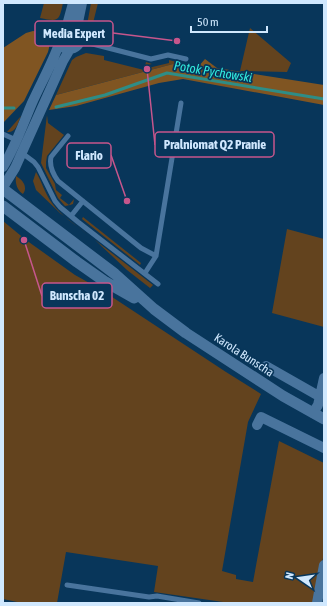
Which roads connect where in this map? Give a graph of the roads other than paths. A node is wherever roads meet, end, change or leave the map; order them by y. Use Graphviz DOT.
graph roads {
  1 [pos="72,3"];
  2 [pos="82,3"];
  3 [pos="72,26"];
  4 [pos="81,41"];
  5 [pos="59,44"];
  6 [pos="70,49"];
  7 [pos="186,59"];
  8 [pos="181,103"];
  9 [pos="3,134"];
  10 [pos="68,136"];
  11 [pos="16,140"];
  12 [pos="22,153"];
  13 [pos="3,167"];
  14 [pos="3,188"];
  15 [pos="83,201"];
  16 [pos="3,206"];
  17 [pos="71,216"];
  18 [pos="156,256"];
  19 [pos="145,273"];
  20 [pos="158,284"];
  21 [pos="154,309"];
  22 [pos="266,366"];
  23 [pos="324,378"];
  24 [pos="322,398"];
  25 [pos="313,413"];
  26 [pos="324,419"];
  27 [pos="257,425"];
  28 [pos="324,448"];
  29 [pos="324,565"];
  30 [pos="67,585"];
  31 [pos="199,603"];
  32 [pos="317,603"];
  1 -- 3 [label="street"];
  2 -- 3 [label="street"];
  3 -- 4 [label="street"];
  3 -- 5 [label="street"];
  4 -- 6 [label="street"];
  4 -- 7 [label="lane"];
  5 -- 6 [label="street"];
  5 -- 11 [label="street"];
  6 -- 12 [label="street"];
  8 -- 18 [label="lane"];
  9 -- 11 [label="lane"];
  10 -- 15 [label="lane"];
  11 -- 13 [label="street"];
  12 -- 14 [label="street"];
  12 -- 17 [label="lane"];
  14 -- 21 [label="main road, Karola Bunscha"];
  15 -- 17 [label="lane"];
  15 -- 18 [label="lane"];
  16 -- 21 [label="main road, Karola Bunscha"];
  17 -- 19 [label="lane"];
  18 -- 19 [label="lane"];
  19 -- 20 [label="lane"];
  21 -- 25 [label="main road, Karola Bunscha"];
  22 -- 24 [label="street"];
  23 -- 24 [label="street"];
  24 -- 25 [label="street"];
  25 -- 26 [label="main road, Karola Bunscha"];
  27 -- 28 [label="street"];
  29 -- 32 [label="street"];
  30 -- 31 [label="lane"];
}
